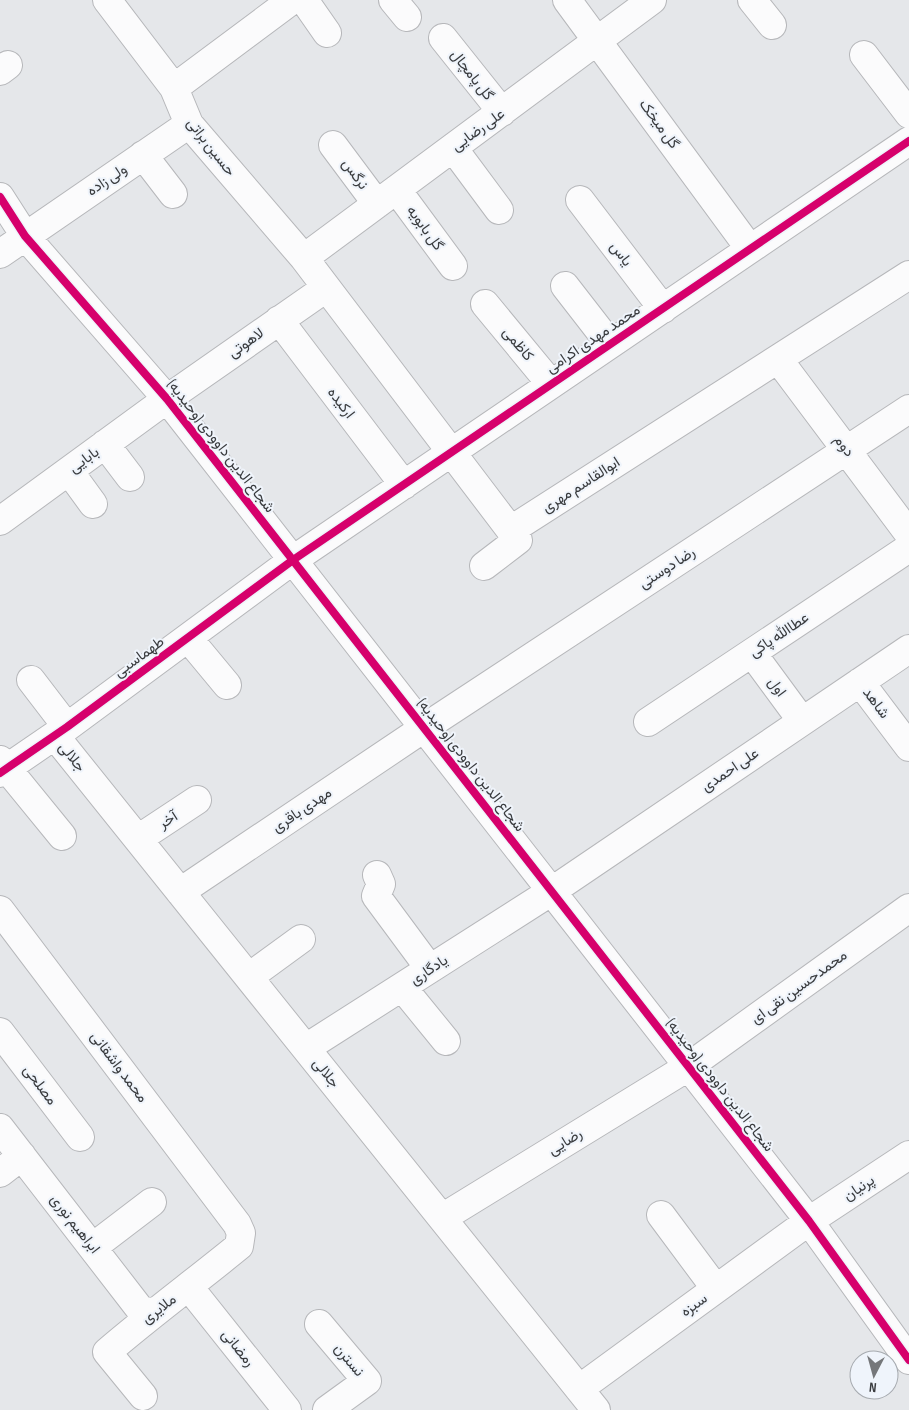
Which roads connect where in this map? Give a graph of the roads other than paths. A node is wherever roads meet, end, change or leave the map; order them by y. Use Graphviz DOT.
graph roads {
  1 [pos="107,0"];
  2 [pos="292,0"];
  3 [pos="304,0"];
  4 [pos="567,0"];
  5 [pos="652,0"];
  6 [pos="752,0"];
  7 [pos="772,25"];
  8 [pos="327,33"];
  9 [pos="443,38"];
  10 [pos="598,41"];
  11 [pos="864,55"];
  12 [pos="174,88"];
  13 [pos="502,112"];
  14 [pos="909,114"];
  15 [pos="189,124"];
  16 [pos="909,141"];
  17 [pos="333,145"];
  18 [pos="453,148"];
  19 [pos="143,155"];
  20 [pos="173,194"];
  21 [pos="0,197"];
  22 [pos="387,197"];
  23 [pos="580,200"];
  24 [pos="499,210"];
  25 [pos="25,236"];
  26 [pos="750,249"];
  27 [pos="0,254"];
  28 [pos="304,258"];
  29 [pos="453,266"];
  30 [pos="909,274"];
  31 [pos="565,286"];
  32 [pos="326,288"];
  33 [pos="485,304"];
  34 [pos="662,309"];
  35 [pos="279,320"];
  36 [pos="610,344"];
  37 [pos="778,359"];
  38 [pos="552,384"];
  39 [pos="167,399"];
  40 [pos="909,409"];
  41 [pos="105,444"];
  42 [pos="846,450"];
  43 [pos="452,452"];
  44 [pos="69,470"];
  45 [pos="130,477"];
  46 [pos="404,485"];
  47 [pos="94,504"];
  48 [pos="0,521"];
  49 [pos="511,530"];
  50 [pos="909,534"];
  51 [pos="909,548"];
  52 [pos="293,560"];
  53 [pos="484,566"];
  54 [pos="188,638"];
  55 [pos="909,648"];
  56 [pos="752,653"];
  57 [pos="31,680"];
  58 [pos="860,682"];
  59 [pos="227,685"];
  60 [pos="802,721"];
  61 [pos="648,722"];
  62 [pos="424,728"];
  63 [pos="61,732"];
  64 [pos="909,747"];
  65 [pos="2,767"];
  66 [pos="197,800"];
  67 [pos="62,836"];
  68 [pos="138,839"];
  69 [pos="376,875"];
  70 [pos="180,892"];
  71 [pos="552,892"];
  72 [pos="909,908"];
  73 [pos="0,910"];
  74 [pos="301,940"];
  75 [pos="430,969"];
  76 [pos="249,977"];
  77 [pos="402,987"];
  78 [pos="0,1032"];
  79 [pos="446,1041"];
  80 [pos="306,1048"];
  81 [pos="688,1067"];
  82 [pos="0,1128"];
  83 [pos="80,1137"];
  84 [pos="909,1155"];
  85 [pos="22,1156"];
  86 [pos="0,1173"];
  87 [pos="152,1202"];
  88 [pos="661,1216"];
  89 [pos="442,1218"];
  90 [pos="809,1221"];
  91 [pos="238,1224"];
  92 [pos="93,1247"];
  93 [pos="189,1287"];
  94 [pos="716,1289"];
  95 [pos="153,1312"];
  96 [pos="319,1324"];
  97 [pos="909,1360"];
  98 [pos="580,1389"];
  99 [pos="143,1396"];
  100 [pos="288,1410"];
  101 [pos="327,1410"];
  102 [pos="596,1410"];
  1 -- 12 [label="street, حسین براتی"];
  2 -- 12 [label="street"];
  3 -- 8 [label="street"];
  4 -- 10 [label="street, گل میخک"];
  5 -- 10 [label="street, علی رضایی"];
  6 -- 7 [label="street"];
  9 -- 13 [label="street, گل پامچال"];
  10 -- 13 [label="street, علی رضایی"];
  10 -- 26 [label="street, گل میخک"];
  11 -- 14 [label="street"];
  12 -- 15 [label="street, حسین براتی"];
  13 -- 18 [label="street, علی رضایی"];
  15 -- 19 [label="street, ولی زاده"];
  15 -- 28 [label="street, حسین براتی"];
  16 -- 26 [label="street, محمد مهدی اکرامی"];
  17 -- 22 [label="street, نرگس"];
  18 -- 22 [label="street, علی رضایی"];
  18 -- 24 [label="street"];
  19 -- 20 [label="street"];
  19 -- 25 [label="street, ولی زاده"];
  21 -- 25 [label="street, شجاع الدین داوودی (وحیدیه)"];
  22 -- 28 [label="street, علی رضایی"];
  22 -- 29 [label="street, گل بابویه"];
  23 -- 34 [label="street, یاس"];
  25 -- 27 [label="street, ولی زاده"];
  25 -- 39 [label="street, شجاع الدین داوودی (وحیدیه)"];
  26 -- 34 [label="street, محمد مهدی اکرامی"];
  28 -- 32 [label="street, حسین براتی"];
  30 -- 37 [label="street, ابوالقاسم مهری"];
  31 -- 36 [label="street"];
  32 -- 35 [label="street, لاهوتی"];
  32 -- 43 [label="street"];
  33 -- 38 [label="street, کاظمی"];
  34 -- 36 [label="street, محمد مهدی اکرامی"];
  35 -- 39 [label="street, لاهوتی"];
  35 -- 46 [label="street, ارکیده"];
  36 -- 38 [label="street, محمد مهدی اکرامی"];
  37 -- 42 [label="street, دوم"];
  37 -- 49 [label="street, ابوالقاسم مهری"];
  38 -- 43 [label="street, محمد مهدی اکرامی"];
  39 -- 41 [label="street, بابایی"];
  39 -- 52 [label="street, شجاع الدین داوودی (وحیدیه)"];
  40 -- 42 [label="street, رضا دوستی"];
  41 -- 44 [label="street, بابایی"];
  41 -- 45 [label="street"];
  42 -- 50 [label="street, دوم"];
  42 -- 62 [label="street, رضا دوستی"];
  43 -- 46 [label="street, محمد مهدی اکرامی"];
  43 -- 49 [label="street"];
  44 -- 47 [label="street"];
  44 -- 48 [label="street, بابایی"];
  46 -- 52 [label="street, محمد مهدی اکرامی"];
  49 -- 53 [label="street"];
  51 -- 56 [label="street, عطاالله پاکی"];
  52 -- 54 [label="street, طهماسبی"];
  52 -- 62 [label="street, شجاع الدین داوودی (وحیدیه)"];
  54 -- 59 [label="street"];
  54 -- 63 [label="street, طهماسبی"];
  55 -- 58 [label="street, علی احمدی"];
  56 -- 60 [label="street, اول"];
  56 -- 61 [label="street, عطاالله پاکی"];
  57 -- 63 [label="street, جلالی"];
  58 -- 60 [label="street, علی احمدی"];
  58 -- 64 [label="street, شاهد"];
  60 -- 71 [label="street, علی احمدی"];
  62 -- 70 [label="street, مهدی باقری"];
  62 -- 71 [label="street, شجاع الدین داوودی (وحیدیه)"];
  63 -- 65 [label="street, طهماسبی"];
  63 -- 68 [label="street, جلالی"];
  65 -- 67 [label="street"];
  66 -- 68 [label="street, آخر"];
  68 -- 70 [label="street, جلالی"];
  69 -- 75 [label="street"];
  70 -- 76 [label="street, جلالی"];
  71 -- 75 [label="street, یادگاری"];
  71 -- 81 [label="street, شجاع الدین داوودی (وحیدیه)"];
  72 -- 81 [label="street, محمدحسین نقی ای"];
  73 -- 91 [label="street, محمد واشقانی"];
  74 -- 76 [label="street"];
  75 -- 77 [label="street, یادگاری"];
  76 -- 80 [label="street, جلالی"];
  77 -- 79 [label="street"];
  77 -- 80 [label="street, یادگاری"];
  78 -- 83 [label="street, مصلحی"];
  80 -- 89 [label="street, جلالی"];
  81 -- 89 [label="street, رضایی"];
  81 -- 90 [label="street, شجاع الدین داوودی (وحیدیه)"];
  82 -- 85 [label="street, ابراهیم نوری"];
  84 -- 90 [label="street, پرنیان"];
  85 -- 86 [label="street"];
  85 -- 92 [label="street, ابراهیم نوری"];
  87 -- 92 [label="street"];
  88 -- 94 [label="street"];
  89 -- 98 [label="street, جلالی"];
  90 -- 94 [label="street, سبزه"];
  90 -- 97 [label="street, شجاع الدین داوودی (وحیدیه)"];
  91 -- 93 [label="street, ملایری"];
  92 -- 95 [label="street, ابراهیم نوری"];
  93 -- 95 [label="street, ملایری"];
  93 -- 100 [label="street, رمضانی"];
  94 -- 98 [label="street, سبزه"];
  95 -- 99 [label="street, ملایری"];
  96 -- 101 [label="street, نسترن"];
  98 -- 102 [label="street, جلالی"];
}
